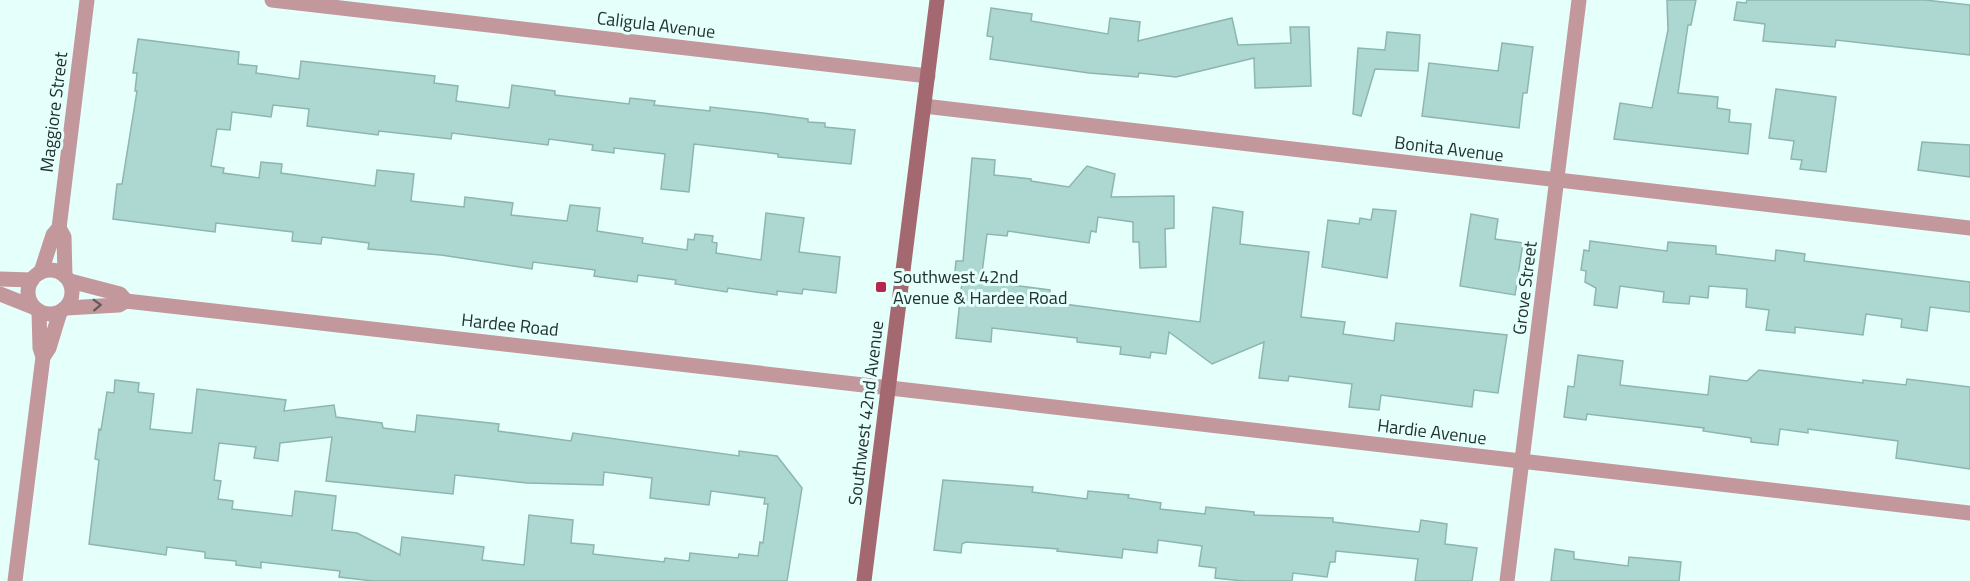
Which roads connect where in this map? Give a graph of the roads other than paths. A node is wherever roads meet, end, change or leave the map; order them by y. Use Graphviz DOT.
graph roads {
  1 [pos="87,0"];
  2 [pos="272,0"];
  3 [pos="937,0"];
  4 [pos="1579,0"];
  5 [pos="928,76"];
  6 [pos="924,106"];
  7 [pos="1558,181"];
  8 [pos="59,228"];
  9 [pos="1970,228"];
  10 [pos="36,276"];
  11 [pos="67,278"];
  12 [pos="0,279"];
  13 [pos="0,294"];
  14 [pos="126,300"];
  15 [pos="36,309"];
  16 [pos="63,310"];
  17 [pos="43,357"];
  18 [pos="890,388"];
  19 [pos="1522,462"];
  20 [pos="1970,513"];
  21 [pos="15,581"];
  22 [pos="864,581"];
  23 [pos="1507,581"];
  1 -- 8 [label="street, Maggiore Street"];
  2 -- 5 [label="street, Caligula Avenue"];
  3 -- 5 [label="main road, Southwest 42nd Avenue"];
  4 -- 7 [label="street, Grove Street"];
  5 -- 6 [label="main road, Southwest 42nd Avenue"];
  6 -- 7 [label="street, Bonita Avenue"];
  6 -- 18 [label="main road, Southwest 42nd Avenue"];
  7 -- 9 [label="street, Bonita Avenue"];
  7 -- 19 [label="street, Grove Street"];
  8 -- 10 [label="street, Maggiore Street"];
  8 -- 11 [label="street, Maggiore Street"];
  10 -- 11 [label="street"];
  10 -- 12 [label="street"];
  10 -- 15 [label="street"];
  11 -- 14 [label="street, Hardee Road"];
  11 -- 16 [label="street"];
  13 -- 15 [label="street"];
  16 -- 14 [label="street, Hardee Road, one-way"];
  14 -- 18 [label="street, Hardee Road"];
  15 -- 16 [label="street"];
  15 -- 17 [label="street"];
  16 -- 17 [label="street"];
  17 -- 21 [label="street"];
  18 -- 19 [label="street, Hardie Avenue"];
  18 -- 22 [label="main road, Southwest 42nd Avenue"];
  19 -- 20 [label="street, Hardie Avenue"];
  19 -- 23 [label="street, Grove Street"];
}
